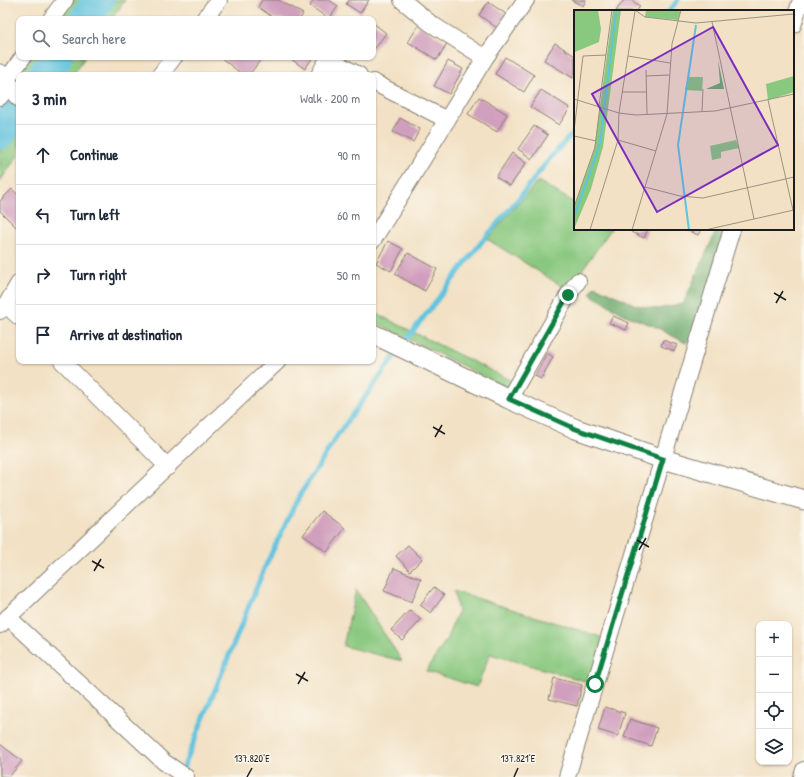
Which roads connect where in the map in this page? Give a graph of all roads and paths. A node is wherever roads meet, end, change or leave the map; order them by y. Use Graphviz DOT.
graph roads {
  1 [pos="65,0"];
  2 [pos="220,0"];
  3 [pos="402,0"];
  4 [pos="526,0"];
  5 [pos="801,0"];
  6 [pos="53,16"];
  7 [pos="207,16"];
  8 [pos="794,22"];
  9 [pos="485,58"];
  10 [pos="21,60"];
  11 [pos="172,60"];
  12 [pos="327,60"];
  13 [pos="332,60"];
  14 [pos="163,72"];
  15 [pos="321,72"];
  16 [pos="354,72"];
  17 [pos="376,84"];
  18 [pos="7,87"];
  19 [pos="447,120"];
  20 [pos="732,230"];
  21 [pos="376,235"];
  22 [pos="578,281"];
  23 [pos="16,288"];
  24 [pos="3,308"];
  25 [pos="16,316"];
  26 [pos="376,335"];
  27 [pos="65,364"];
  28 [pos="275,364"];
  29 [pos="509,399"];
  30 [pos="663,459"];
  31 [pos="168,467"];
  32 [pos="804,500"];
  33 [pos="4,621"];
  34 [pos="804,770"];
  35 [pos="186,777"];
  36 [pos="567,777"];
  37 [pos="802,777"];
  1 -- 6 [label="street"];
  2 -- 7 [label="street"];
  3 -- 9 [label="street"];
  4 -- 9 [label="street"];
  5 -- 8 [label="street"];
  9 -- 19 [label="street"];
  10 -- 18 [label="street"];
  11 -- 14 [label="street"];
  12 -- 15 [label="street"];
  13 -- 16 [label="street"];
  17 -- 19 [label="street"];
  19 -- 21 [label="street"];
  20 -- 30 [label="street"];
  22 -- 29 [label="street"];
  23 -- 24 [label="street"];
  24 -- 25 [label="street"];
  26 -- 29 [label="street"];
  27 -- 31 [label="street"];
  28 -- 31 [label="street"];
  29 -- 30 [label="street"];
  30 -- 32 [label="street"];
  30 -- 36 [label="street"];
  31 -- 33 [label="street"];
  33 -- 35 [label="street"];
  34 -- 37 [label="street"];
}
